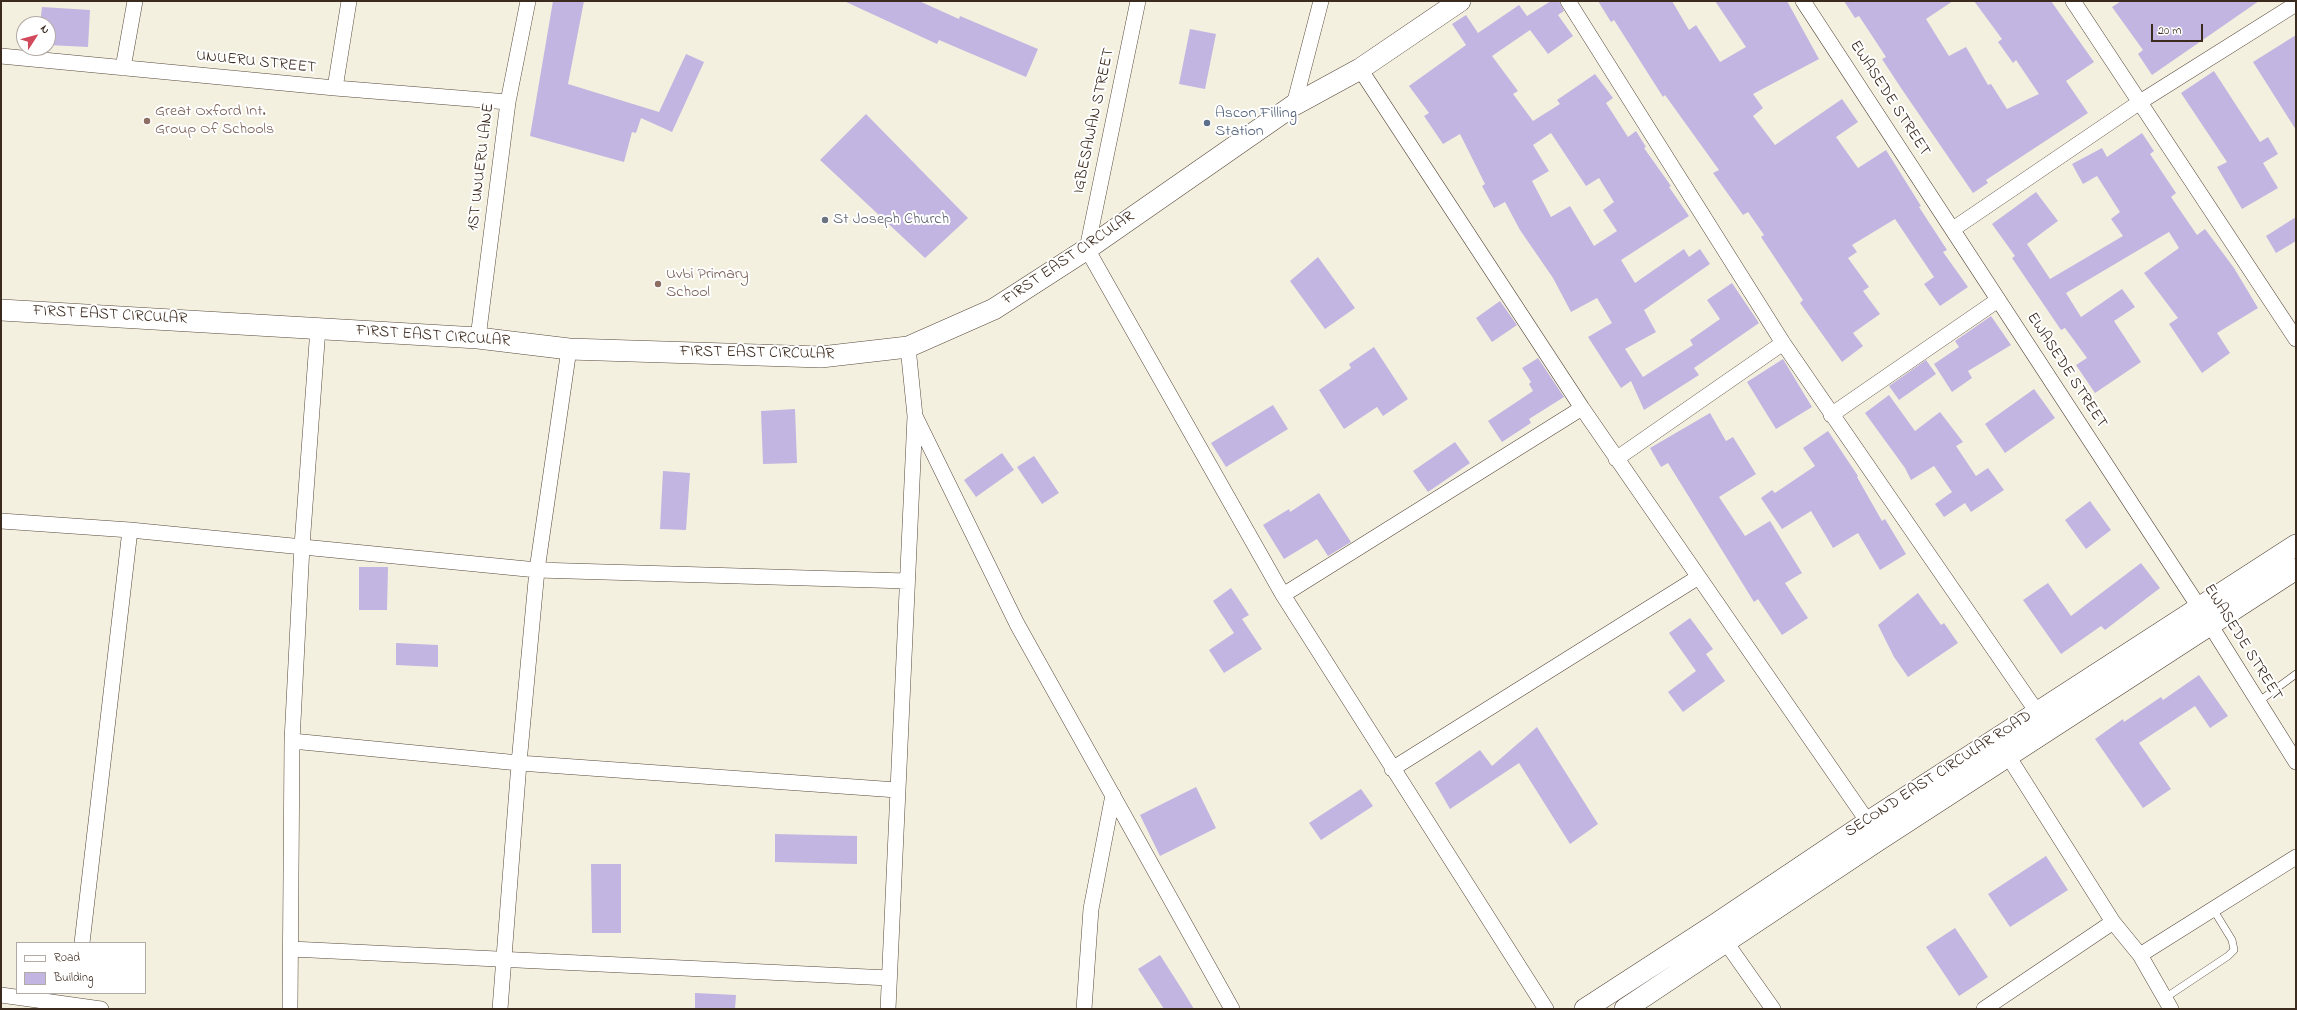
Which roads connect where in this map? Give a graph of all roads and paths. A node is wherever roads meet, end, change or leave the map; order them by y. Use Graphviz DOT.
graph roads {
  1 [pos="135,1"];
  2 [pos="349,1"];
  3 [pos="528,1"];
  4 [pos="1138,1"];
  5 [pos="1322,1"];
  6 [pos="1460,1"];
  7 [pos="1568,1"];
  8 [pos="1803,1"];
  9 [pos="2073,1"];
  10 [pos="2296,4"];
  11 [pos="1,56"];
  12 [pos="123,68"];
  13 [pos="1360,69"];
  14 [pos="335,88"];
  15 [pos="508,102"];
  16 [pos="2140,102"];
  17 [pos="1294,105"];
  18 [pos="1953,229"];
  19 [pos="1087,249"];
  20 [pos="1998,300"];
  21 [pos="1,310"];
  22 [pos="318,328"];
  23 [pos="478,338"];
  24 [pos="2296,339"];
  25 [pos="1783,344"];
  26 [pos="908,347"];
  27 [pos="569,349"];
  28 [pos="1582,408"];
  29 [pos="1831,415"];
  30 [pos="915,416"];
  31 [pos="1616,459"];
  32 [pos="1,521"];
  33 [pos="130,530"];
  34 [pos="2296,545"];
  35 [pos="302,546"];
  36 [pos="2296,569"];
  37 [pos="537,570"];
  38 [pos="1697,578"];
  39 [pos="907,581"];
  40 [pos="1283,595"];
  41 [pos="2199,607"];
  42 [pos="2210,626"];
  43 [pos="2296,674"];
  44 [pos="2258,702"];
  45 [pos="2037,712"];
  46 [pos="292,741"];
  47 [pos="2008,756"];
  48 [pos="2296,762"];
  49 [pos="519,763"];
  50 [pos="1392,769"];
  51 [pos="897,790"];
  52 [pos="1113,795"];
  53 [pos="1868,822"];
  54 [pos="2296,857"];
  55 [pos="2213,909"];
  56 [pos="2113,922"];
  57 [pos="1725,941"];
  58 [pos="82,942"];
  59 [pos="291,949"];
  60 [pos="2140,955"];
  61 [pos="504,959"];
  62 [pos="889,978"];
  63 [pos="1,995"];
  64 [pos="75,1002"];
  65 [pos="2168,1004"];
  66 [pos="101,1009"];
  67 [pos="290,1009"];
  68 [pos="500,1009"];
  69 [pos="888,1009"];
  70 [pos="1084,1009"];
  71 [pos="1232,1009"];
  72 [pos="1546,1009"];
  73 [pos="1585,1009"];
  74 [pos="1625,1009"];
  75 [pos="1773,1009"];
  76 [pos="1984,1009"];
  1 -- 12 [label="street"];
  2 -- 14 [label="street"];
  3 -- 15 [label="street, 1ST UNUERU LANE"];
  4 -- 19 [label="street, IGBESAWAN STREET"];
  5 -- 17 [label="street"];
  6 -- 13 [label="main road, FIRST EAST CIRCULAR"];
  7 -- 25 [label="street"];
  8 -- 18 [label="street, EWASEDE STREET"];
  9 -- 16 [label="street"];
  10 -- 16 [label="street"];
  11 -- 12 [label="street, UNUERU STREET"];
  12 -- 14 [label="street, UNUERU STREET"];
  13 -- 17 [label="main road, FIRST EAST CIRCULAR"];
  13 -- 28 [label="street"];
  14 -- 15 [label="street, UNUERU STREET"];
  15 -- 23 [label="street, 1ST UNUERU LANE"];
  16 -- 18 [label="street"];
  16 -- 24 [label="street"];
  17 -- 19 [label="main road, FIRST EAST CIRCULAR"];
  18 -- 20 [label="street, EWASEDE STREET"];
  19 -- 26 [label="main road, FIRST EAST CIRCULAR"];
  19 -- 40 [label="street"];
  20 -- 29 [label="street"];
  20 -- 41 [label="street, EWASEDE STREET"];
  21 -- 22 [label="main road, FIRST EAST CIRCULAR"];
  22 -- 23 [label="main road, FIRST EAST CIRCULAR"];
  22 -- 35 [label="street"];
  23 -- 27 [label="main road, FIRST EAST CIRCULAR"];
  25 -- 29 [label="street"];
  25 -- 31 [label="street"];
  26 -- 27 [label="main road, FIRST EAST CIRCULAR"];
  26 -- 30 [label="street"];
  27 -- 37 [label="street"];
  28 -- 31 [label="street"];
  28 -- 40 [label="street"];
  29 -- 45 [label="street"];
  30 -- 39 [label="street"];
  30 -- 52 [label="street"];
  31 -- 38 [label="street"];
  32 -- 33 [label="street"];
  33 -- 35 [label="street"];
  33 -- 58 [label="street"];
  34 -- 41 [label="main road, SECOND EAST CIRCULAR ROAD"];
  35 -- 37 [label="street"];
  35 -- 46 [label="street"];
  36 -- 42 [label="main road, SECOND EAST CIRCULAR ROAD"];
  37 -- 39 [label="street"];
  37 -- 49 [label="street"];
  38 -- 50 [label="street"];
  38 -- 53 [label="street"];
  39 -- 51 [label="street"];
  40 -- 50 [label="street"];
  41 -- 42 [label="street, EWASEDE STREET"];
  41 -- 45 [label="main road, SECOND EAST CIRCULAR ROAD"];
  42 -- 44 [label="street, EWASEDE STREET"];
  42 -- 47 [label="main road, SECOND EAST CIRCULAR ROAD"];
  43 -- 44 [label="lane"];
  44 -- 48 [label="street, EWASEDE STREET"];
  45 -- 53 [label="main road, SECOND EAST CIRCULAR ROAD"];
  46 -- 49 [label="street"];
  46 -- 59 [label="street"];
  47 -- 56 [label="street"];
  47 -- 57 [label="main road, SECOND EAST CIRCULAR ROAD"];
  49 -- 51 [label="street"];
  49 -- 61 [label="street"];
  50 -- 72 [label="street"];
  51 -- 62 [label="street"];
  52 -- 70 [label="street"];
  52 -- 71 [label="street"];
  53 -- 73 [label="main road, SECOND EAST CIRCULAR ROAD"];
  54 -- 55 [label="street"];
  55 -- 60 [label="street"];
  55 -- 65 [label="lane"];
  56 -- 60 [label="street"];
  56 -- 76 [label="street"];
  57 -- 74 [label="main road, SECOND EAST CIRCULAR ROAD"];
  57 -- 75 [label="street"];
  59 -- 61 [label="street"];
  59 -- 67 [label="street"];
  60 -- 65 [label="street"];
  61 -- 62 [label="street"];
  61 -- 68 [label="street"];
  62 -- 69 [label="street"];
  63 -- 64 [label="street"];
  64 -- 66 [label="street"];
}
